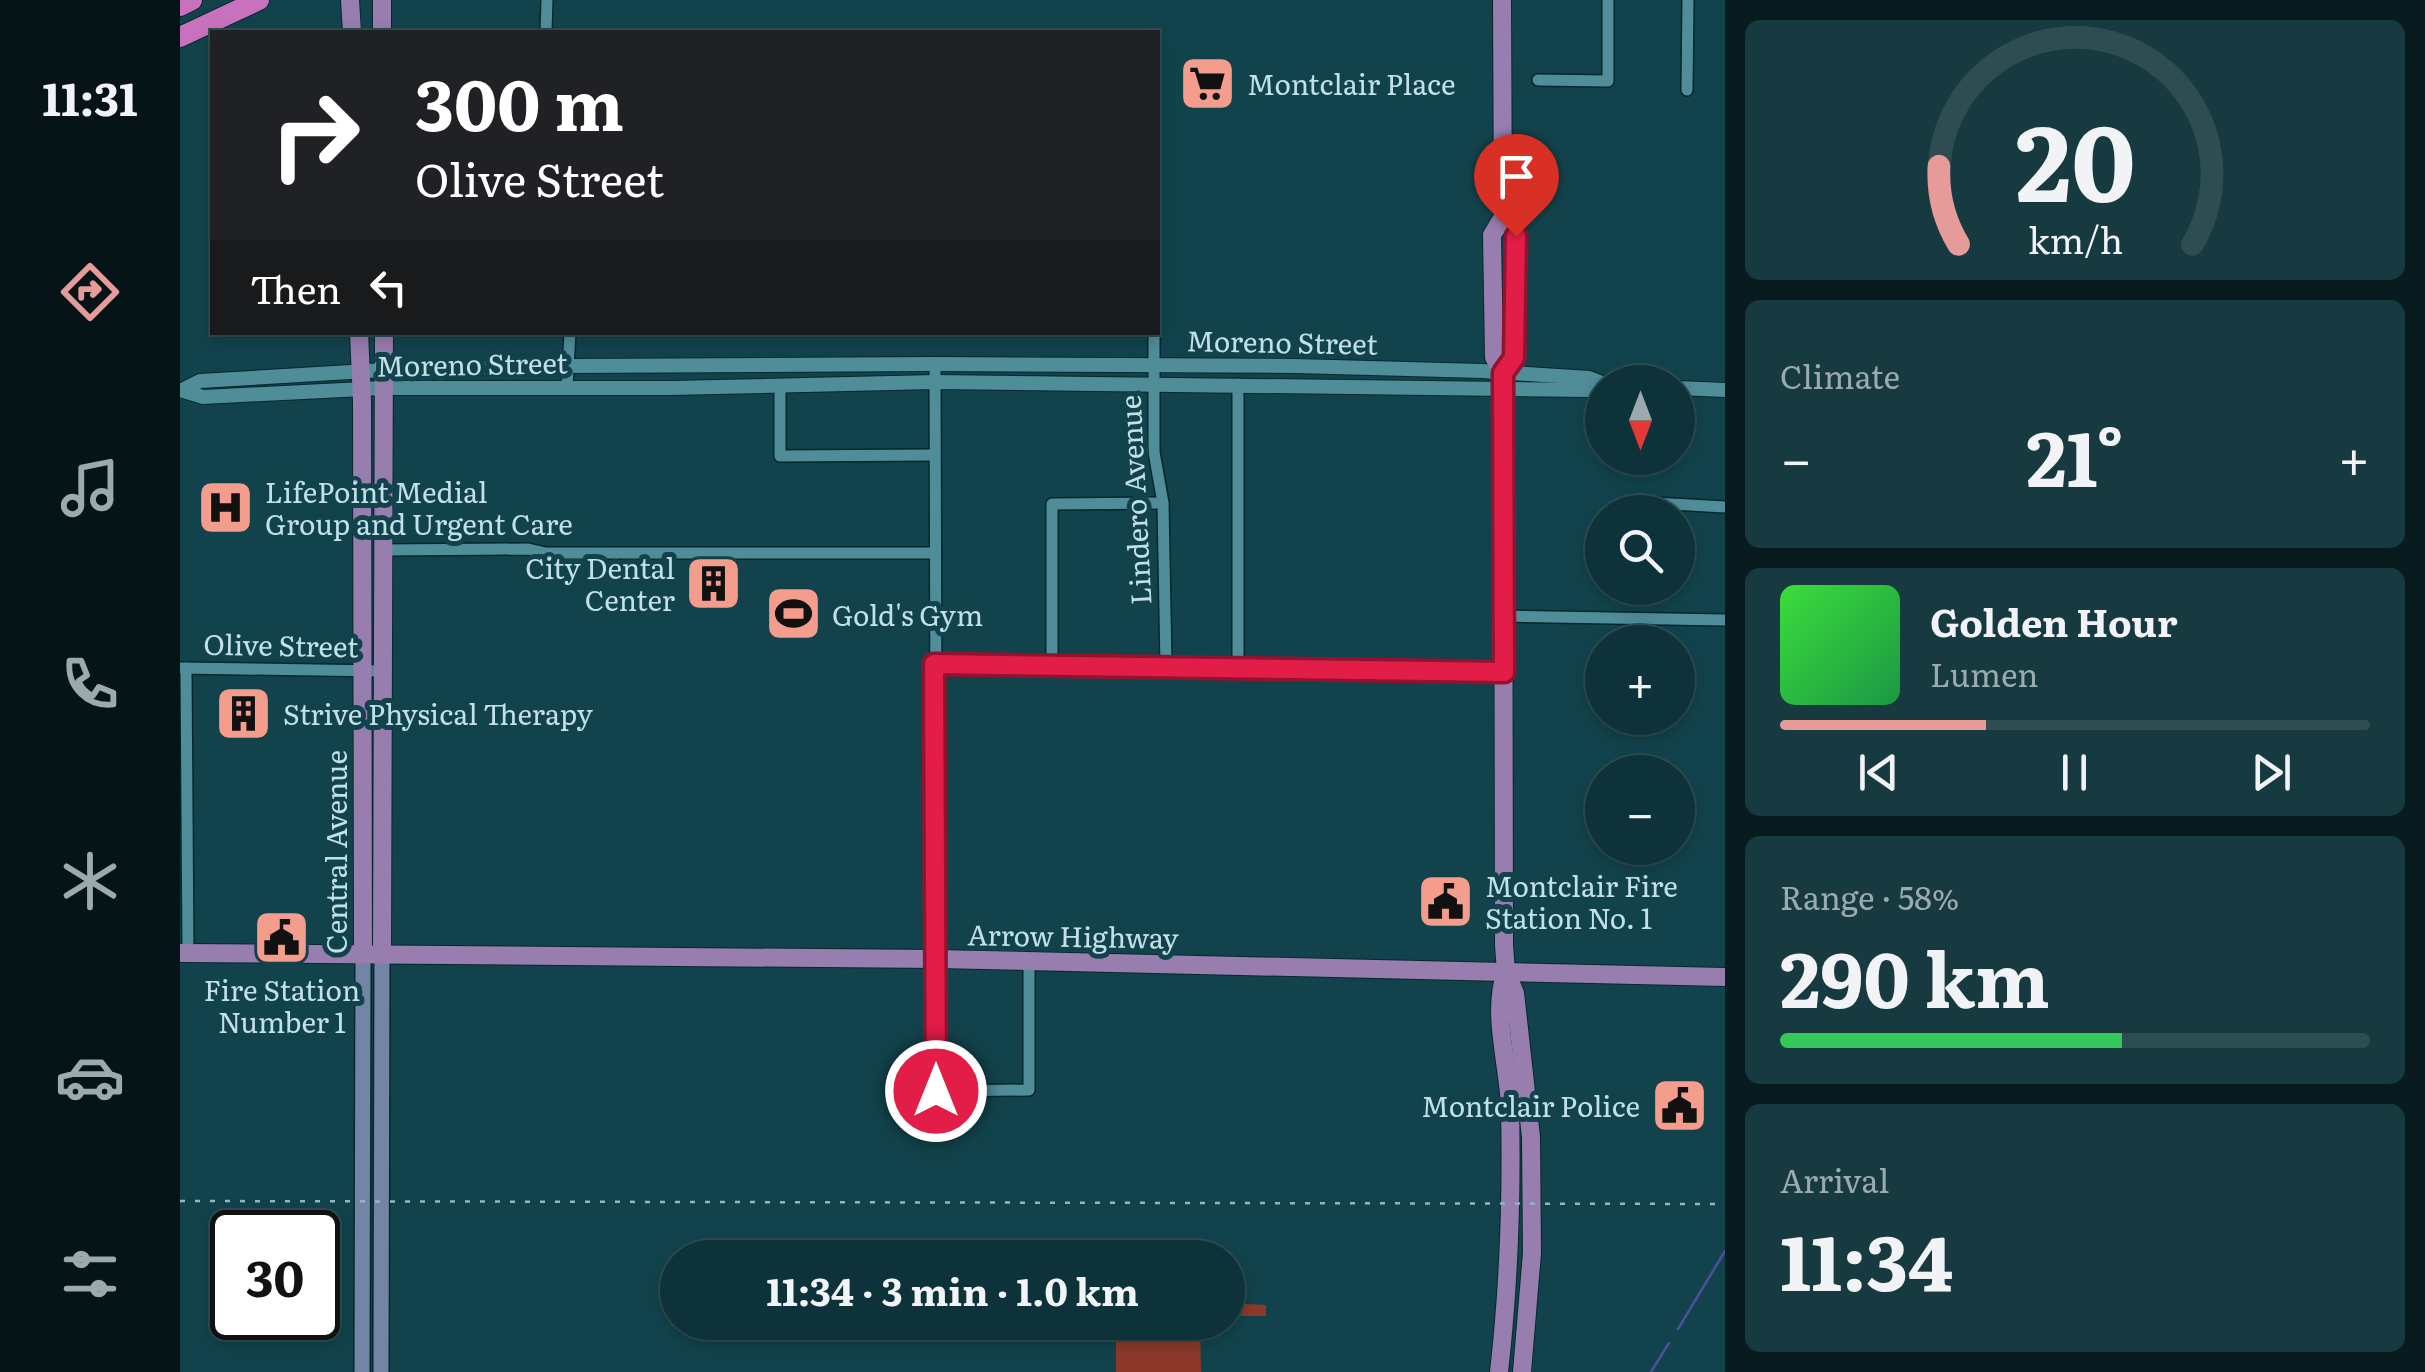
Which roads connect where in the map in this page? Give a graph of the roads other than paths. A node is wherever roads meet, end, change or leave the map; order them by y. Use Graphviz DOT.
graph roads {
  1 [pos="192,0"];
  2 [pos="259,0"];
  3 [pos="350,0"];
  4 [pos="382,0"];
  5 [pos="547,0"];
  6 [pos="1502,0"];
  7 [pos="1608,0"];
  8 [pos="1688,0"];
  9 [pos="180,6"];
  10 [pos="352,30"];
  11 [pos="382,30"];
  12 [pos="546,30"];
  13 [pos="180,38"];
  14 [pos="1538,80"];
  15 [pos="1686,90"];
  16 [pos="359,335"];
  17 [pos="384,335"];
  18 [pos="570,335"];
  19 [pos="1154,335"];
  20 [pos="935,364"];
  21 [pos="1154,364"];
  22 [pos="570,366"];
  23 [pos="1585,378"];
  24 [pos="384,379"];
  25 [pos="362,381"];
  26 [pos="1503,381"];
  27 [pos="935,382"];
  28 [pos="1154,383"];
  29 [pos="1238,384"];
  30 [pos="780,386"];
  31 [pos="568,388"];
  32 [pos="1695,389"];
  33 [pos="181,390"];
  34 [pos="1725,390"];
  35 [pos="934,455"];
  36 [pos="1163,504"];
  37 [pos="1695,505"];
  38 [pos="1725,507"];
  39 [pos="382,550"];
  40 [pos="934,554"];
  41 [pos="1503,616"];
  42 [pos="1725,620"];
  43 [pos="934,664"];
  44 [pos="1052,664"];
  45 [pos="1166,666"];
  46 [pos="183,668"];
  47 [pos="1238,669"];
  48 [pos="362,670"];
  49 [pos="381,671"];
  50 [pos="1504,672"];
  51 [pos="184,953"];
  52 [pos="363,954"];
  53 [pos="382,954"];
  54 [pos="936,960"];
  55 [pos="1029,961"];
  56 [pos="1506,972"];
  57 [pos="1725,977"];
  58 [pos="362,1372"];
  59 [pos="381,1372"];
  60 [pos="1499,1372"];
  61 [pos="1522,1372"];
  1 -- 9 [label="highway"];
  2 -- 13 [label="highway"];
  3 -- 10 [label="main road"];
  4 -- 11 [label="main road"];
  5 -- 12 [label="street"];
  6 -- 26 [label="main road"];
  7 -- 14 [label="street"];
  8 -- 15 [label="street"];
  16 -- 25 [label="main road, Central Avenue"];
  17 -- 24 [label="main road, Central Avenue"];
  18 -- 22 [label="street"];
  19 -- 21 [label="street, Lindero Avenue"];
  20 -- 21 [label="street, Moreno Street"];
  20 -- 22 [label="street, Moreno Street"];
  20 -- 27 [label="street"];
  21 -- 26 [label="street, Moreno Street"];
  21 -- 28 [label="street, Lindero Avenue"];
  22 -- 24 [label="street, Moreno Street"];
  22 -- 31 [label="street"];
  23 -- 26 [label="street, Moreno Street"];
  24 -- 25 [label="street, Moreno Street"];
  24 -- 31 [label="street, Moreno Street"];
  24 -- 39 [label="main road, Central Avenue"];
  25 -- 33 [label="street, Moreno Street"];
  25 -- 48 [label="main road, Central Avenue"];
  26 -- 29 [label="street, Moreno Street"];
  26 -- 41 [label="main road"];
  27 -- 28 [label="street, Moreno Street"];
  27 -- 30 [label="street, Moreno Street"];
  27 -- 35 [label="street"];
  28 -- 29 [label="street, Moreno Street"];
  28 -- 36 [label="street, Lindero Avenue"];
  29 -- 47 [label="street"];
  30 -- 31 [label="street, Moreno Street"];
  30 -- 35 [label="street"];
  32 -- 34 [label="street"];
  35 -- 40 [label="street"];
  36 -- 44 [label="street"];
  36 -- 45 [label="street, Lindero Avenue"];
  37 -- 38 [label="street"];
  39 -- 40 [label="street"];
  39 -- 49 [label="main road, Central Avenue"];
  40 -- 43 [label="street"];
  41 -- 42 [label="street"];
  41 -- 50 [label="main road"];
  43 -- 44 [label="street"];
  43 -- 54 [label="street"];
  44 -- 45 [label="street"];
  45 -- 47 [label="street"];
  46 -- 48 [label="street, Olive Street"];
  46 -- 51 [label="street"];
  47 -- 50 [label="street"];
  48 -- 49 [label="street, Olive Street"];
  48 -- 52 [label="main road, Central Avenue"];
  49 -- 53 [label="main road, Central Avenue"];
  50 -- 56 [label="main road"];
  51 -- 52 [label="main road, Arrow Highway"];
  52 -- 53 [label="main road, Arrow Highway"];
  52 -- 58 [label="main road, Central Avenue"];
  53 -- 54 [label="main road, Arrow Highway"];
  53 -- 59 [label="main road, Central Avenue"];
  54 -- 55 [label="main road, Arrow Highway"];
  54 -- 55 [label="street"];
  55 -- 56 [label="main road, Arrow Highway"];
  56 -- 57 [label="main road, Arrow Highway"];
  56 -- 60 [label="main road"];
  56 -- 61 [label="main road"];
}
